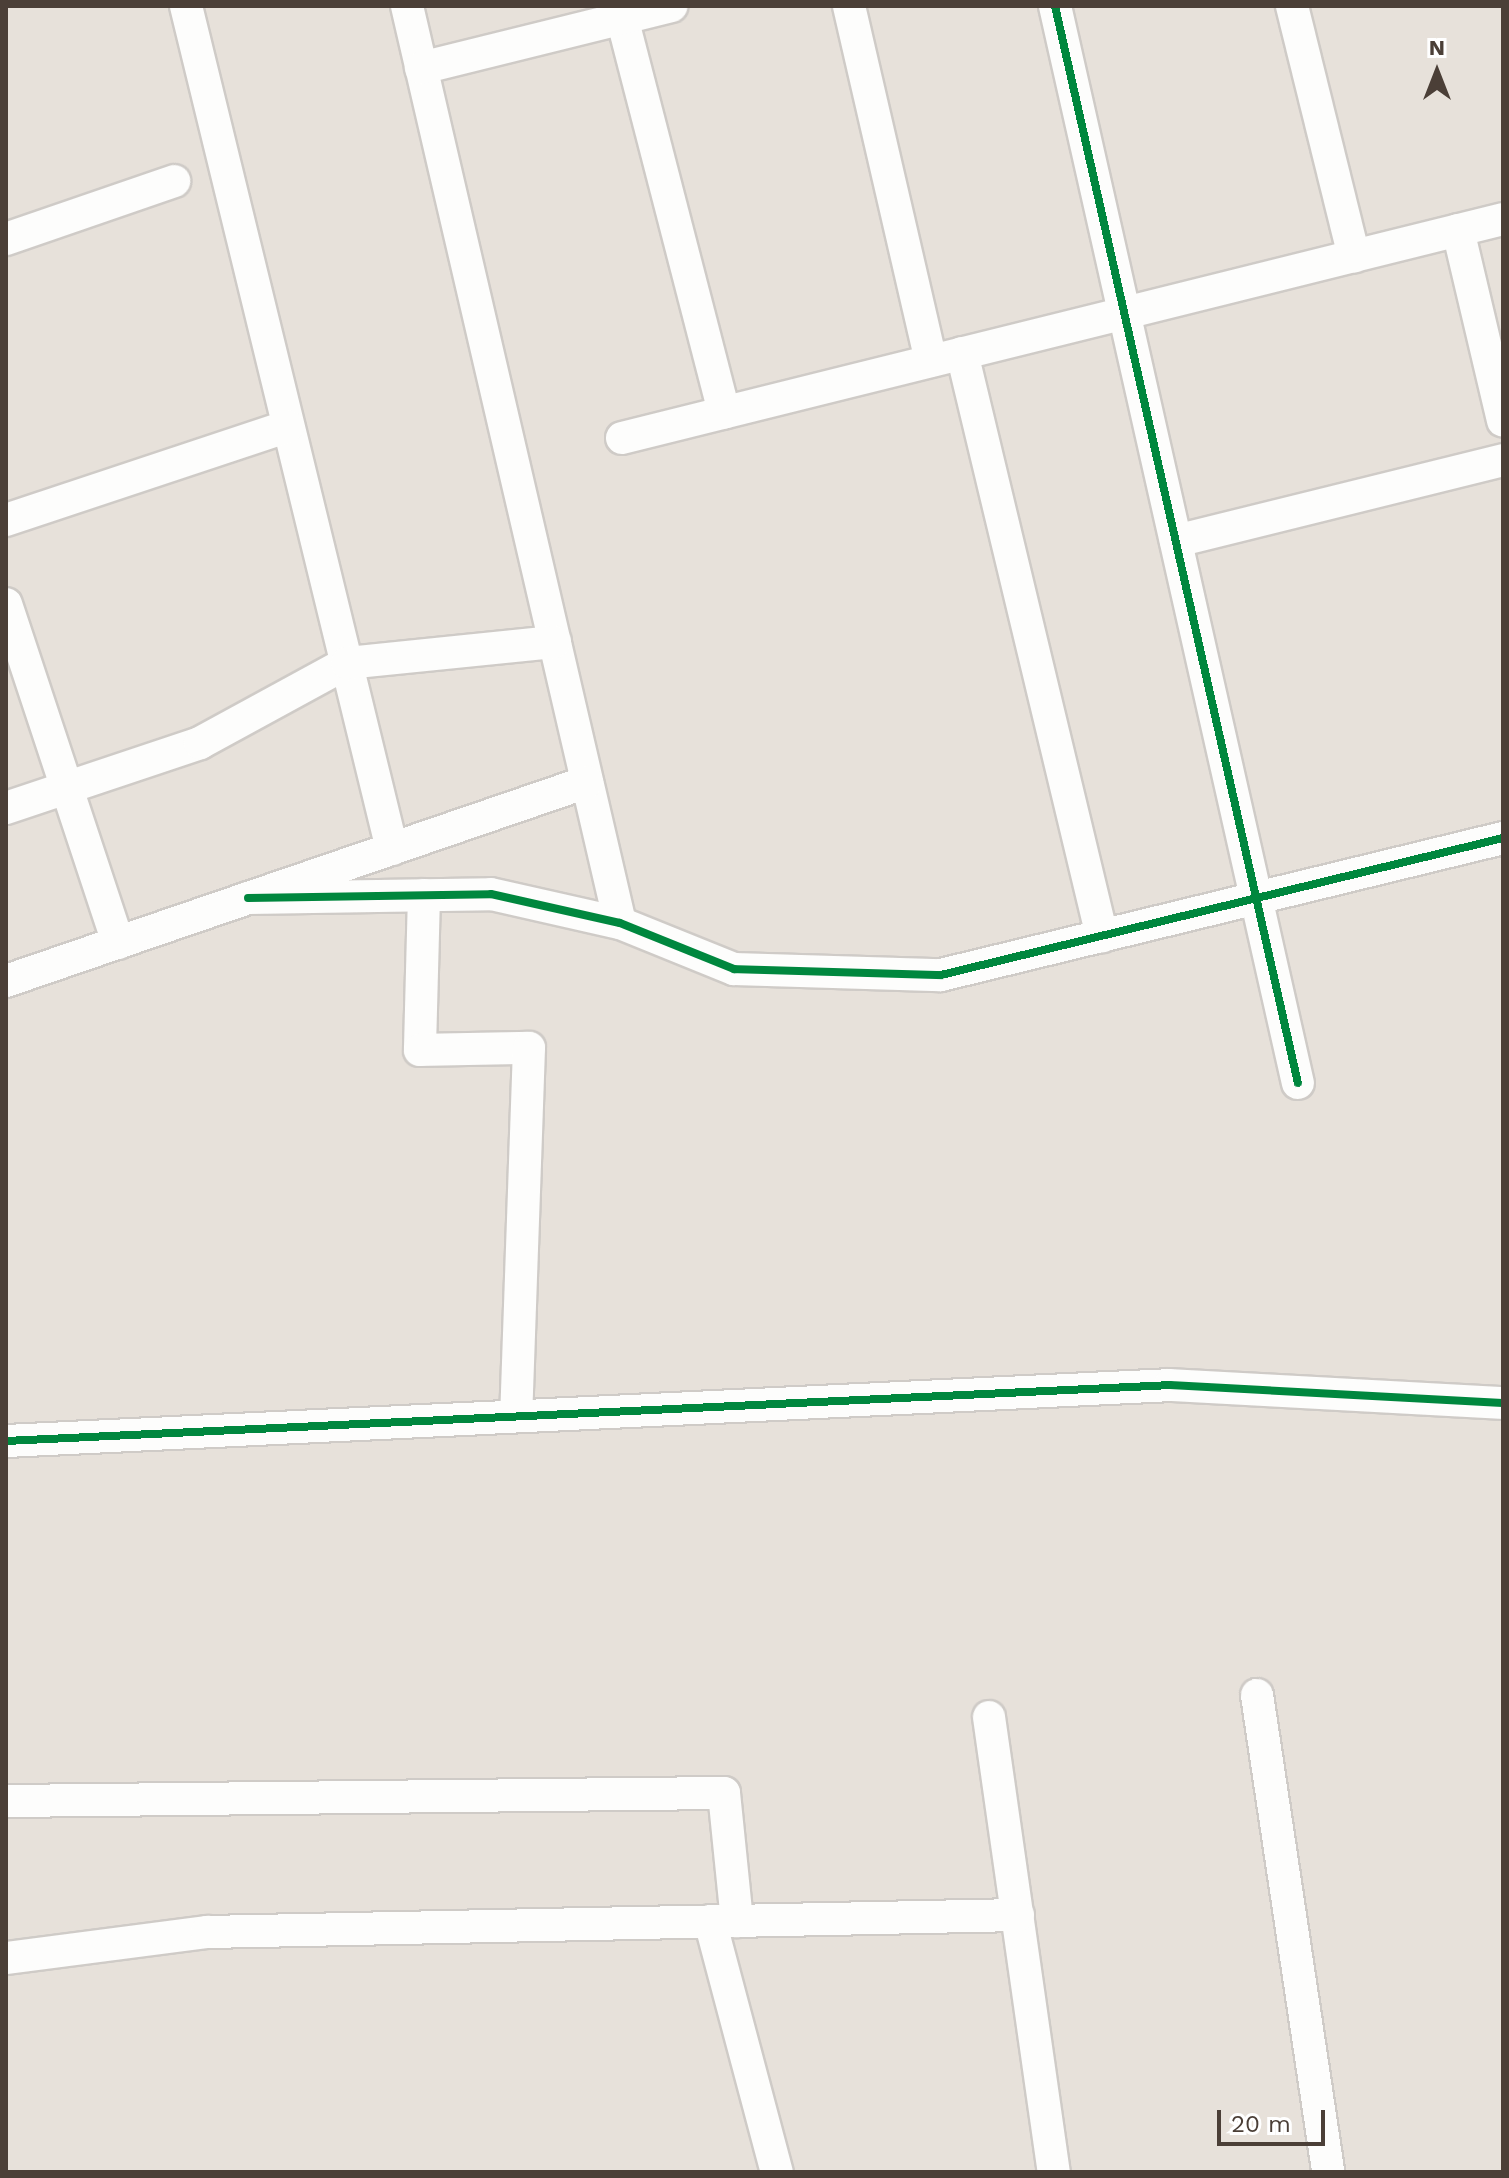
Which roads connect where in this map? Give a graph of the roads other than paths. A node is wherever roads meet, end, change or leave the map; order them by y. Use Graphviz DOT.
graph roads {
  1 [pos="186,6"];
  2 [pos="407,6"];
  3 [pos="671,6"];
  4 [pos="849,6"];
  5 [pos="1055,6"];
  6 [pos="1292,6"];
  7 [pos="621,12"];
  8 [pos="421,68"];
  9 [pos="174,181"];
  10 [pos="1503,219"];
  11 [pos="1458,230"];
  12 [pos="6,239"];
  13 [pos="1354,256"];
  14 [pos="1124,313"];
  15 [pos="962,353"];
  16 [pos="931,361"];
  17 [pos="724,413"];
  18 [pos="1503,421"];
  19 [pos="288,426"];
  20 [pos="622,438"];
  21 [pos="1503,460"];
  22 [pos="6,520"];
  23 [pos="1176,541"];
  24 [pos="6,604"];
  25 [pos="555,642"];
  26 [pos="347,663"];
  27 [pos="587,782"];
  28 [pos="66,788"];
  29 [pos="6,808"];
  30 [pos="1503,838"];
  31 [pos="392,849"];
  32 [pos="424,895"];
  33 [pos="248,898"];
  34 [pos="1256,898"];
  35 [pos="620,923"];
  36 [pos="1102,936"];
  37 [pos="118,943"];
  38 [pos="6,981"];
  39 [pos="1298,1083"];
  40 [pos="1503,1403"];
  41 [pos="516,1416"];
  42 [pos="6,1441"];
  43 [pos="1257,1695"];
  44 [pos="989,1717"];
  45 [pos="6,1801"];
  46 [pos="1018,1915"];
  47 [pos="724,1921"];
  48 [pos="6,1958"];
  49 [pos="777,2172"];
  50 [pos="1054,2172"];
  51 [pos="1328,2172"];
  1 -- 19 [label="street"];
  2 -- 8 [label="street"];
  3 -- 7 [label="street"];
  4 -- 16 [label="street"];
  5 -- 14 [label="street"];
  6 -- 13 [label="street"];
  7 -- 8 [label="street"];
  7 -- 17 [label="street"];
  8 -- 25 [label="street"];
  9 -- 12 [label="street"];
  10 -- 11 [label="street"];
  11 -- 13 [label="street"];
  11 -- 18 [label="street"];
  13 -- 14 [label="street"];
  14 -- 15 [label="street"];
  14 -- 23 [label="street"];
  15 -- 16 [label="street"];
  15 -- 36 [label="street"];
  16 -- 17 [label="street"];
  17 -- 20 [label="street"];
  19 -- 22 [label="street"];
  19 -- 26 [label="street"];
  21 -- 23 [label="street"];
  23 -- 34 [label="street"];
  24 -- 28 [label="street"];
  25 -- 26 [label="street"];
  25 -- 27 [label="street"];
  26 -- 28 [label="street"];
  26 -- 31 [label="street"];
  27 -- 31 [label="street"];
  27 -- 35 [label="street"];
  28 -- 29 [label="street"];
  28 -- 37 [label="street"];
  30 -- 34 [label="street"];
  31 -- 33 [label="street"];
  32 -- 33 [label="street"];
  32 -- 35 [label="street"];
  32 -- 41 [label="street"];
  33 -- 37 [label="street"];
  34 -- 36 [label="street"];
  34 -- 39 [label="street"];
  35 -- 36 [label="street"];
  37 -- 38 [label="street"];
  40 -- 41 [label="street"];
  41 -- 42 [label="street"];
  43 -- 51 [label="street"];
  44 -- 46 [label="street"];
  45 -- 47 [label="street"];
  46 -- 47 [label="street"];
  46 -- 50 [label="street"];
  47 -- 48 [label="street"];
  47 -- 49 [label="street"];
}
